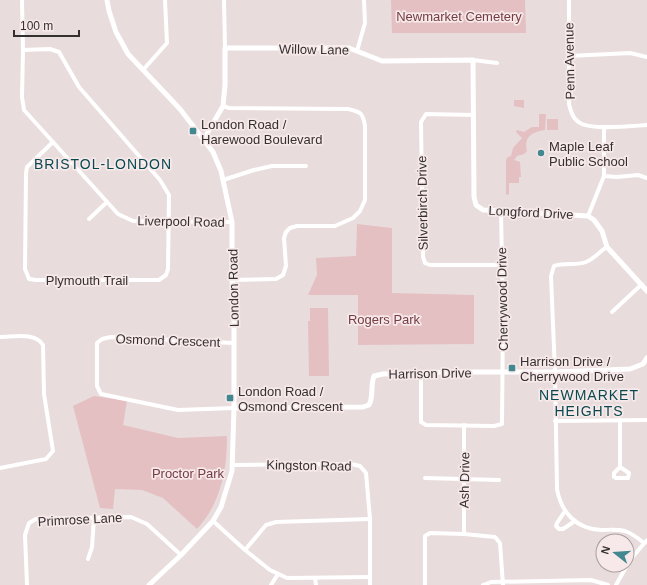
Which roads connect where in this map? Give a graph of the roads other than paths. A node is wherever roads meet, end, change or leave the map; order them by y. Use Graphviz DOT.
graph roads {
  1 [pos="22,0"];
  2 [pos="107,0"];
  3 [pos="166,0"];
  4 [pos="224,0"];
  5 [pos="364,0"];
  6 [pos="569,0"];
  7 [pos="225,48"];
  8 [pos="23,50"];
  9 [pos="357,51"];
  10 [pos="569,56"];
  11 [pos="647,57"];
  12 [pos="473,60"];
  13 [pos="497,63"];
  14 [pos="143,70"];
  15 [pos="223,106"];
  16 [pos="474,115"];
  17 [pos="647,125"];
  18 [pos="604,127"];
  19 [pos="204,139"];
  20 [pos="53,142"];
  21 [pos="306,166"];
  22 [pos="604,176"];
  23 [pos="647,178"];
  24 [pos="223,180"];
  25 [pos="107,202"];
  26 [pos="501,210"];
  27 [pos="588,216"];
  28 [pos="89,219"];
  29 [pos="168,222"];
  30 [pos="232,222"];
  31 [pos="607,247"];
  32 [pos="501,265"];
  33 [pos="232,280"];
  34 [pos="642,284"];
  35 [pos="647,291"];
  36 [pos="612,312"];
  37 [pos="0,337"];
  38 [pos="233,343"];
  39 [pos="647,358"];
  40 [pos="421,372"];
  41 [pos="502,372"];
  42 [pos="555,372"];
  43 [pos="234,408"];
  44 [pos="620,420"];
  45 [pos="647,420"];
  46 [pos="555,421"];
  47 [pos="464,425"];
  48 [pos="232,465"];
  49 [pos="620,467"];
  50 [pos="0,468"];
  51 [pos="425,478"];
  52 [pos="464,479"];
  53 [pos="499,480"];
  54 [pos="565,511"];
  55 [pos="94,518"];
  56 [pos="370,520"];
  57 [pos="212,521"];
  58 [pos="575,521"];
  59 [pos="464,534"];
  60 [pos="645,541"];
  61 [pos="245,550"];
  62 [pos="181,555"];
  63 [pos="88,559"];
  64 [pos="278,574"];
  65 [pos="370,577"];
  66 [pos="315,578"];
  67 [pos="576,583"];
  68 [pos="503,584"];
  69 [pos="27,585"];
  70 [pos="149,585"];
  71 [pos="271,585"];
  72 [pos="316,585"];
  73 [pos="370,585"];
  74 [pos="425,585"];
  75 [pos="483,585"];
  76 [pos="608,585"];
  77 [pos="616,585"];
  1 -- 8 [label="street, Liverpool Road"];
  2 -- 14 [label="street, London Road"];
  3 -- 14 [label="street"];
  4 -- 7 [label="street"];
  5 -- 9 [label="street"];
  6 -- 10 [label="street, Penn Avenue"];
  7 -- 9 [label="street, Willow Lane"];
  7 -- 15 [label="street"];
  8 -- 20 [label="street, Liverpool Road"];
  8 -- 29 [label="street"];
  9 -- 12 [label="street, Willow Lane"];
  10 -- 11 [label="street"];
  10 -- 18 [label="street, Penn Avenue"];
  12 -- 13 [label="street, Willow Lane"];
  12 -- 16 [label="street, Longford Drive"];
  14 -- 19 [label="street, London Road"];
  15 -- 19 [label="street"];
  15 -- 33 [label="street"];
  16 -- 26 [label="street, Longford Drive"];
  16 -- 32 [label="street, Silverbirch Drive"];
  17 -- 18 [label="street, Penn Avenue"];
  18 -- 22 [label="street"];
  19 -- 24 [label="street, London Road"];
  20 -- 25 [label="street, Liverpool Road"];
  20 -- 29 [label="street, Plymouth Trail"];
  21 -- 24 [label="street"];
  22 -- 23 [label="street"];
  22 -- 27 [label="street"];
  24 -- 30 [label="street, London Road"];
  25 -- 28 [label="street"];
  25 -- 29 [label="street, Liverpool Road"];
  26 -- 27 [label="street, Longford Drive"];
  26 -- 32 [label="street, Cherrywood Drive"];
  27 -- 31 [label="street, Longford Drive"];
  29 -- 30 [label="street, Liverpool Road"];
  30 -- 33 [label="street, London Road"];
  31 -- 34 [label="street, Longford Drive"];
  31 -- 42 [label="street"];
  32 -- 41 [label="street, Cherrywood Drive"];
  33 -- 38 [label="street, London Road"];
  34 -- 35 [label="street, Longford Drive"];
  34 -- 36 [label="street"];
  37 -- 50 [label="street"];
  38 -- 43 [label="street, London Road"];
  38 -- 43 [label="street, Osmond Crescent"];
  39 -- 42 [label="street, Harrison Drive"];
  40 -- 41 [label="street, Harrison Drive"];
  40 -- 43 [label="street, Harrison Drive"];
  40 -- 47 [label="street, Cherrywood Drive"];
  41 -- 42 [label="street, Harrison Drive"];
  41 -- 47 [label="street, Cherrywood Drive"];
  42 -- 46 [label="street"];
  43 -- 48 [label="street, London Road"];
  44 -- 45 [label="street"];
  44 -- 46 [label="street"];
  44 -- 49 [label="street"];
  46 -- 54 [label="street"];
  47 -- 52 [label="street, Ash Drive"];
  48 -- 56 [label="street, Kingston Road"];
  48 -- 57 [label="street, London Road"];
  49 -- 49 [label="street"];
  51 -- 52 [label="street"];
  52 -- 53 [label="street"];
  52 -- 59 [label="street, Ash Drive"];
  54 -- 58 [label="street"];
  54 -- 58 [label="street"];
  55 -- 62 [label="street, Primrose Lane"];
  55 -- 63 [label="street"];
  55 -- 69 [label="street, Primrose Lane"];
  56 -- 61 [label="street"];
  56 -- 65 [label="street, Kingston Road"];
  57 -- 61 [label="street"];
  57 -- 62 [label="street, London Road"];
  58 -- 60 [label="street"];
  59 -- 68 [label="street"];
  59 -- 74 [label="street"];
  60 -- 77 [label="street"];
  61 -- 64 [label="street"];
  62 -- 70 [label="street, London Road"];
  64 -- 66 [label="street"];
  64 -- 71 [label="street"];
  65 -- 66 [label="street"];
  65 -- 73 [label="street, Kingston Road"];
  66 -- 72 [label="street"];
  67 -- 68 [label="street"];
  67 -- 76 [label="street"];
  68 -- 75 [label="street"];
}
